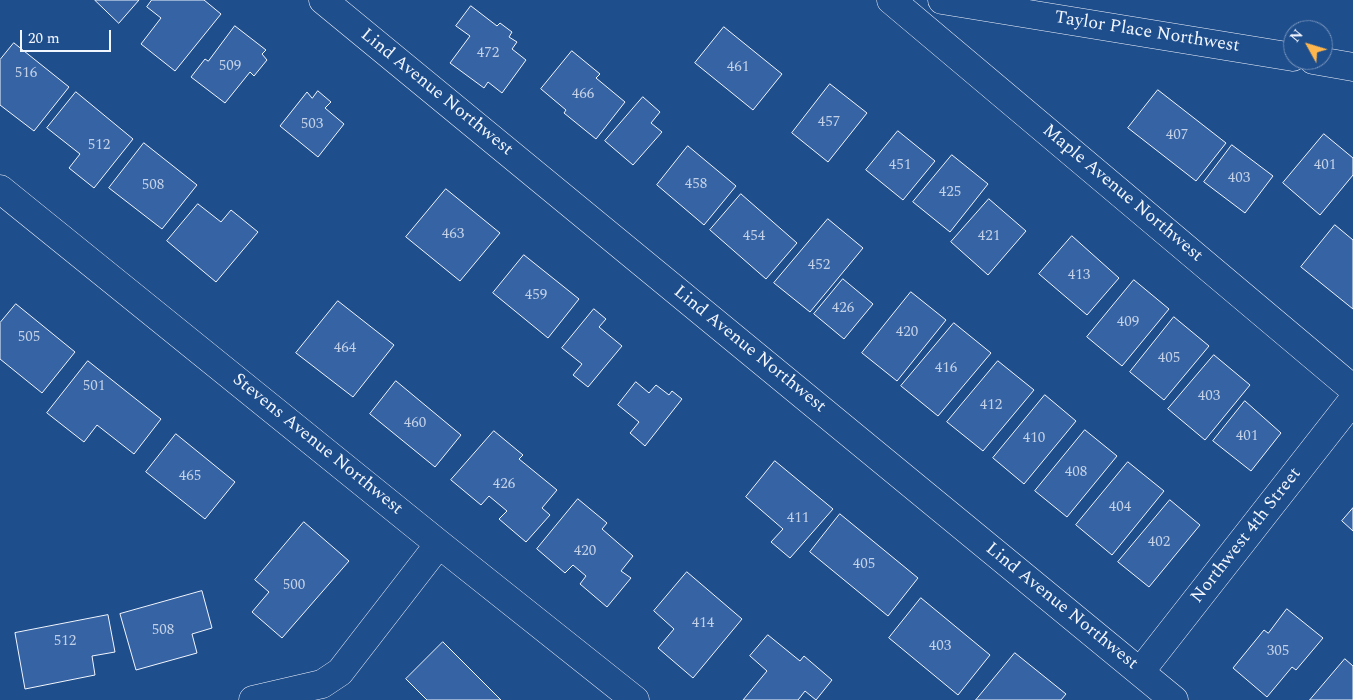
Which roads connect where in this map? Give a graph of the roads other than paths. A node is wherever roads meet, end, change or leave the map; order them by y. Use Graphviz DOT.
graph roads {
  1 [pos="323,0"];
  2 [pos="891,0"];
  3 [pos="942,0"];
  4 [pos="1283,55"];
  5 [pos="1333,63"];
  6 [pos="1353,66"];
  7 [pos="0,189"];
  8 [pos="1353,389"];
  9 [pos="1353,400"];
  10 [pos="439,544"];
  11 [pos="1140,672"];
  12 [pos="253,700"];
  13 [pos="635,700"];
  14 [pos="1174,700"];
  1 -- 11 [label="street, Lind Avenue Northwest"];
  2 -- 8 [label="street, Maple Avenue Northwest"];
  3 -- 4 [label="street, Taylor Place Northwest"];
  5 -- 6 [label="street"];
  7 -- 10 [label="street, Stevens Avenue Northwest"];
  9 -- 11 [label="street, Northwest 4th Street"];
  10 -- 12 [label="street"];
  10 -- 13 [label="street, Stevens Avenue Northwest"];
  11 -- 14 [label="street, Lind Avenue Northwest"];
}
